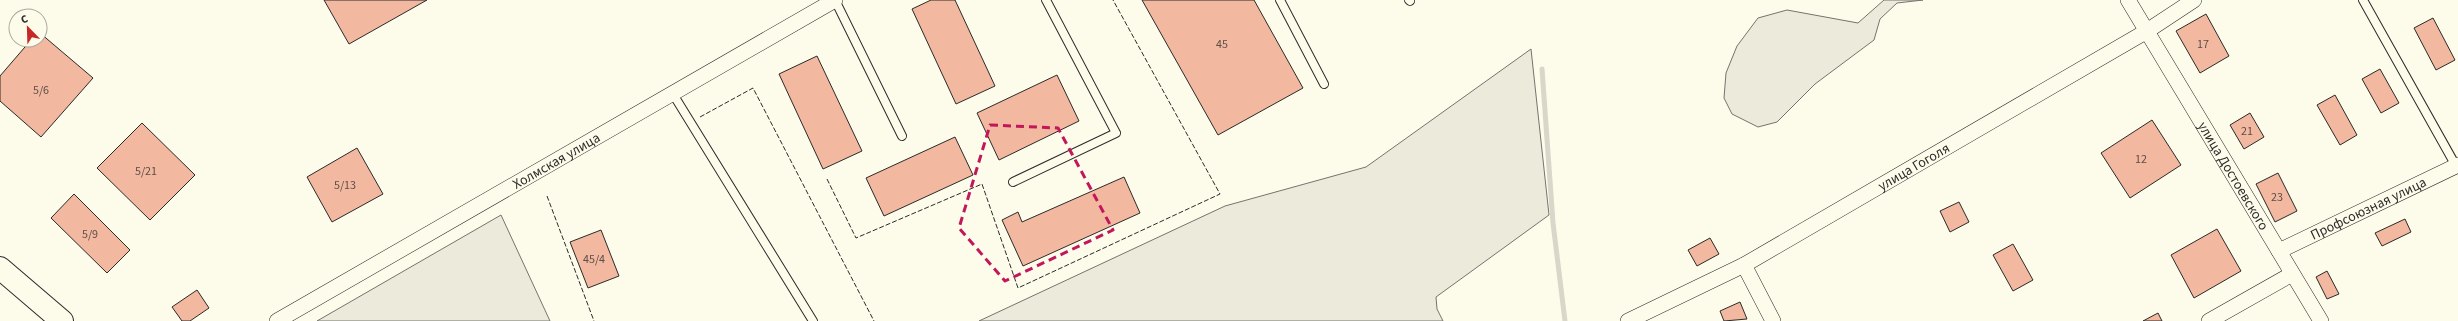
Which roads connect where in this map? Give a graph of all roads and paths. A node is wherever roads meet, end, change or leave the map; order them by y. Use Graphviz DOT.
graph roads {
  1 [pos="835,0"];
  2 [pos="1046,0"];
  3 [pos="1280,0"];
  4 [pos="2128,0"];
  5 [pos="2194,0"];
  6 [pos="2363,0"];
  7 [pos="2147,31"];
  8 [pos="1324,84"];
  9 [pos="673,94"];
  10 [pos="902,136"];
  11 [pos="2457,166"];
  12 [pos="1013,182"];
  13 [pos="2279,251"];
  14 [pos="1744,265"];
  15 [pos="0,268"];
  16 [pos="2292,274"];
  17 [pos="62,321"];
  18 [pos="277,321"];
  19 [pos="813,321"];
  20 [pos="1628,321"];
  21 [pos="1773,321"];
  22 [pos="2209,321"];
  23 [pos="2321,321"];
  1 -- 9 [label="street, Холмская улица"];
  1 -- 10 [label="lane"];
  2 -- 12 [label="lane"];
  3 -- 8 [label="lane"];
  4 -- 7 [label="street, улица Достоевского"];
  5 -- 7 [label="street, улица Гоголя"];
  6 -- 11 [label="lane"];
  7 -- 13 [label="street, улица Достоевского"];
  7 -- 14 [label="street, улица Гоголя"];
  9 -- 18 [label="street, Холмская улица"];
  9 -- 19 [label="lane"];
  11 -- 13 [label="street, Профсоюзная улица"];
  13 -- 16 [label="street, улица Достоевского"];
  14 -- 20 [label="street, улица Гоголя"];
  14 -- 21 [label="street"];
  15 -- 17 [label="main road"];
  16 -- 22 [label="street"];
  16 -- 23 [label="street, улица Достоевского"];
}
